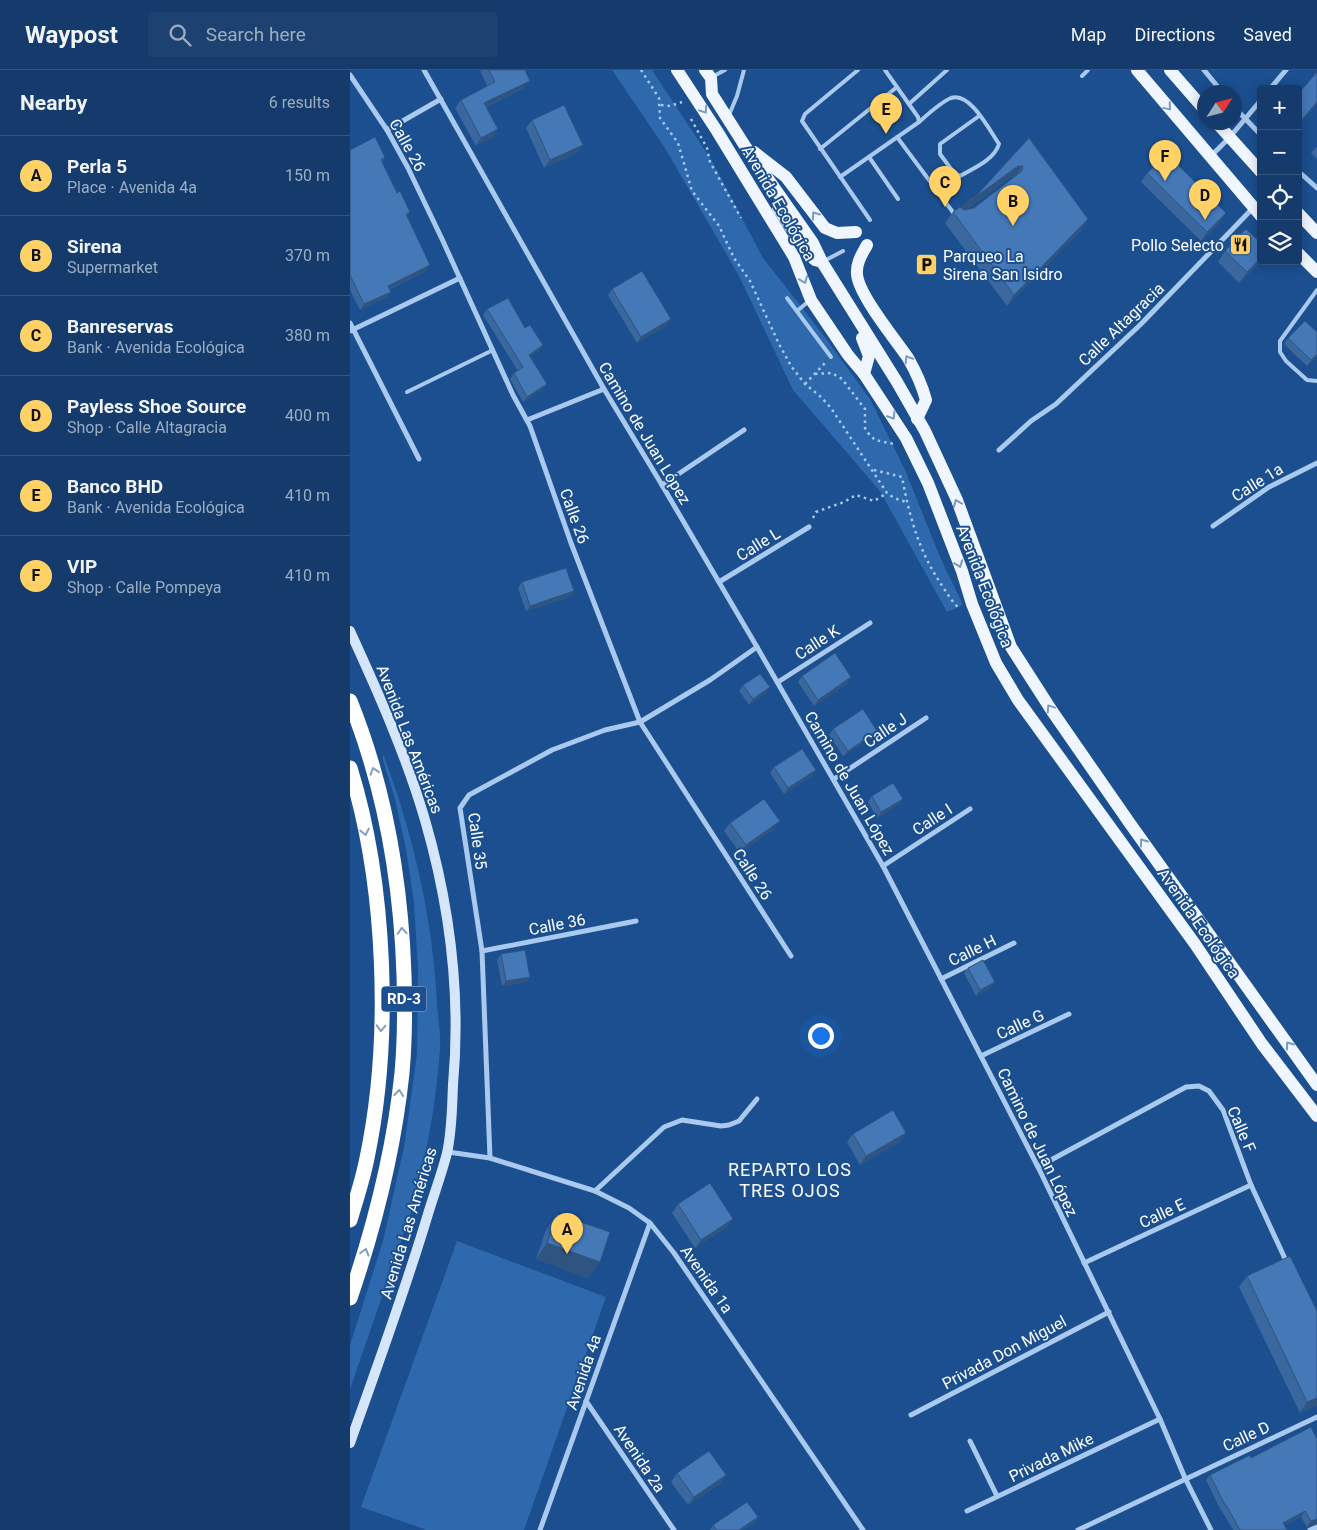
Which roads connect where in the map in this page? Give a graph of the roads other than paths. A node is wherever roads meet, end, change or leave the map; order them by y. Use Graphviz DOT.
graph roads {
  1 [pos="424,70"];
  2 [pos="677,70"];
  3 [pos="725,70"];
  4 [pos="744,70"];
  5 [pos="858,70"];
  6 [pos="885,70"];
  7 [pos="947,70"];
  8 [pos="1088,70"];
  9 [pos="1137,70"];
  10 [pos="1170,70"];
  11 [pos="1204,70"];
  12 [pos="1286,70"];
  13 [pos="708,74"];
  14 [pos="350,76"];
  15 [pos="1082,76"];
  16 [pos="1216,85"];
  17 [pos="1273,85"];
  18 [pos="896,87"];
  19 [pos="441,99"];
  20 [pos="1197,101"];
  21 [pos="909,104"];
  22 [pos="1257,105"];
  23 [pos="979,116"];
  24 [pos="728,117"];
  25 [pos="1242,117"];
  26 [pos="1244,120"];
  27 [pos="919,122"];
  28 [pos="387,130"];
  29 [pos="1222,130"];
  30 [pos="1257,131"];
  31 [pos="897,137"];
  32 [pos="1229,138"];
  33 [pos="745,146"];
  34 [pos="820,149"];
  35 [pos="868,157"];
  36 [pos="1210,157"];
  37 [pos="1257,168"];
  38 [pos="740,169"];
  39 [pos="1302,175"];
  40 [pos="840,177"];
  41 [pos="1317,188"];
  42 [pos="898,199"];
  43 [pos="1257,212"];
  44 [pos="960,218"];
  45 [pos="1302,218"];
  46 [pos="870,220"];
  47 [pos="856,232"];
  48 [pos="1317,233"];
  49 [pos="867,245"];
  50 [pos="843,251"];
  51 [pos="1302,257"];
  52 [pos="822,262"];
  53 [pos="1317,272"];
  54 [pos="460,278"];
  55 [pos="1317,290"];
  56 [pos="787,298"];
  57 [pos="811,300"];
  58 [pos="797,311"];
  59 [pos="350,323"];
  60 [pos="352,330"];
  61 [pos="493,350"];
  62 [pos="831,357"];
  63 [pos="864,374"];
  64 [pos="1317,380"];
  65 [pos="604,389"];
  66 [pos="407,392"];
  67 [pos="917,419"];
  68 [pos="526,420"];
  69 [pos="744,430"];
  70 [pos="999,450"];
  71 [pos="419,459"];
  72 [pos="1317,463"];
  73 [pos="662,485"];
  74 [pos="1213,526"];
  75 [pos="809,527"];
  76 [pos="719,582"];
  77 [pos="870,623"];
  78 [pos="350,630"];
  79 [pos="757,647"];
  80 [pos="778,682"];
  81 [pos="350,701"];
  82 [pos="926,718"];
  83 [pos="640,722"];
  84 [pos="350,768"];
  85 [pos="834,780"];
  86 [pos="970,809"];
  87 [pos="883,866"];
  88 [pos="636,921"];
  89 [pos="1014,943"];
  90 [pos="482,951"];
  91 [pos="791,956"];
  92 [pos="941,979"];
  93 [pos="1069,1014"];
  94 [pos="981,1056"];
  95 [pos="1317,1085"];
  96 [pos="758,1099"];
  97 [pos="1317,1116"];
  98 [pos="447,1151"];
  99 [pos="490,1158"];
  100 [pos="1038,1168"];
  101 [pos="1251,1185"];
  102 [pos="595,1191"];
  103 [pos="350,1220"];
  104 [pos="650,1223"];
  105 [pos="1084,1263"];
  106 [pos="1289,1266"];
  107 [pos="350,1298"];
  108 [pos="1108,1312"];
  109 [pos="586,1401"];
  110 [pos="911,1415"];
  111 [pos="1317,1417"];
  112 [pos="1160,1419"];
  113 [pos="970,1442"];
  114 [pos="350,1443"];
  115 [pos="1185,1478"];
  116 [pos="997,1496"];
  117 [pos="966,1511"];
  118 [pos="1317,1527"];
  119 [pos="540,1530"];
  120 [pos="674,1530"];
  121 [pos="863,1530"];
  122 [pos="1078,1530"];
  123 [pos="1211,1530"];
  124 [pos="1310,1530"];
  1 -- 19 [label="street, Camino de Juan López"];
  2 -- 38 [label="main road, Avenida Ecológica, one-way"];
  3 -- 13 [label="lane"];
  4 -- 24 [label="lane"];
  5 -- 34 [label="lane"];
  6 -- 18 [label="lane"];
  7 -- 21 [label="lane"];
  8 -- 15 [label="lane"];
  9 -- 36 [label="main road, one-way"];
  10 -- 20 [label="main road"];
  11 -- 16 [label="street"];
  12 -- 17 [label="street"];
  13 -- 24 [label="main road, Avenida Ecológica"];
  14 -- 28 [label="street, Calle 26"];
  18 -- 21 [label="lane"];
  18 -- 34 [label="lane"];
  19 -- 28 [label="street"];
  19 -- 65 [label="street, Camino de Juan López"];
  21 -- 27 [label="lane"];
  22 -- 26 [label="street"];
  23 -- 23 [label="lane"];
  23 -- 27 [label="lane"];
  24 -- 33 [label="main road, Avenida Ecológica"];
  25 -- 26 [label="street"];
  26 -- 30 [label="street"];
  26 -- 32 [label="street"];
  27 -- 31 [label="lane"];
  28 -- 54 [label="street, Calle 26"];
  29 -- 32 [label="main road"];
  31 -- 35 [label="lane"];
  31 -- 44 [label="lane"];
  32 -- 36 [label="street"];
  32 -- 37 [label="main road"];
  47 -- 33 [label="main road, one-way"];
  33 -- 52 [label="main road, Avenida Ecológica"];
  34 -- 40 [label="lane"];
  35 -- 40 [label="lane"];
  35 -- 42 [label="lane"];
  36 -- 43 [label="main road"];
  38 -- 52 [label="main road"];
  38 -- 57 [label="main road, Avenida Ecológica, one-way"];
  39 -- 41 [label="street"];
  40 -- 46 [label="lane"];
  43 -- 70 [label="street, Calle Altagracia"];
  45 -- 48 [label="main road"];
  67 -- 49 [label="main road, one-way"];
  50 -- 52 [label="lane"];
  51 -- 53 [label="main road"];
  52 -- 63 [label="main road"];
  52 -- 67 [label="main road, Avenida Ecológica"];
  54 -- 60 [label="street"];
  54 -- 61 [label="street, Calle 26"];
  55 -- 64 [label="lane"];
  56 -- 58 [label="lane"];
  57 -- 58 [label="lane"];
  57 -- 63 [label="main road, Avenida Ecológica"];
  58 -- 62 [label="lane"];
  59 -- 60 [label="street"];
  60 -- 71 [label="street"];
  61 -- 66 [label="lane"];
  61 -- 68 [label="street, Calle 26"];
  63 -- 97 [label="main road, Avenida Ecológica, one-way"];
  65 -- 68 [label="street"];
  65 -- 73 [label="street, Camino de Juan López"];
  95 -- 67 [label="main road, Avenida Ecológica, one-way"];
  68 -- 83 [label="street, Calle 26"];
  69 -- 73 [label="street"];
  72 -- 74 [label="street, Calle 1a"];
  73 -- 76 [label="street, Camino de Juan López"];
  75 -- 76 [label="street, Calle L"];
  76 -- 79 [label="street, Camino de Juan López"];
  77 -- 80 [label="street, Calle K"];
  78 -- 98 [label="main road, Avenida Las Américas"];
  79 -- 80 [label="street, Camino de Juan López"];
  79 -- 83 [label="street, Calle 35"];
  80 -- 85 [label="street, Camino de Juan López"];
  107 -- 81 [label="highway, RD-3, one-way"];
  82 -- 85 [label="street, Calle J"];
  83 -- 90 [label="street, Calle 35"];
  83 -- 91 [label="street, Calle 26"];
  84 -- 103 [label="highway, RD-3, one-way"];
  85 -- 87 [label="street, Camino de Juan López"];
  86 -- 87 [label="street, Calle I"];
  87 -- 92 [label="street, Camino de Juan López"];
  88 -- 90 [label="street, Calle 36"];
  89 -- 92 [label="street, Calle H"];
  90 -- 99 [label="street, Calle 35"];
  92 -- 94 [label="street, Camino de Juan López"];
  93 -- 94 [label="street, Calle G"];
  94 -- 100 [label="street, Camino de Juan López"];
  96 -- 102 [label="street"];
  98 -- 99 [label="street, Avenida 1a"];
  98 -- 114 [label="main road, Avenida Las Américas"];
  99 -- 102 [label="street, Avenida 1a"];
  100 -- 101 [label="street, Calle F"];
  100 -- 105 [label="street, Camino de Juan López"];
  101 -- 105 [label="street, Calle E"];
  101 -- 106 [label="street, Calle F"];
  102 -- 104 [label="street, Avenida 1a"];
  104 -- 109 [label="street, Avenida 4a"];
  104 -- 121 [label="street, Avenida 1a"];
  105 -- 108 [label="street, Camino de Juan López"];
  108 -- 110 [label="street, Privada Don Miguel"];
  108 -- 112 [label="street, Camino de Juan López"];
  109 -- 119 [label="street, Avenida 4a"];
  109 -- 120 [label="street, Avenida 2a"];
  111 -- 115 [label="street, Calle D"];
  112 -- 115 [label="street, Camino de Juan López"];
  112 -- 116 [label="street, Privada Mike"];
  113 -- 116 [label="street"];
  115 -- 122 [label="street, Calle D"];
  115 -- 123 [label="street, Camino de Juan López"];
  116 -- 117 [label="street, Privada Mike"];
  118 -- 124 [label="street"];
}
